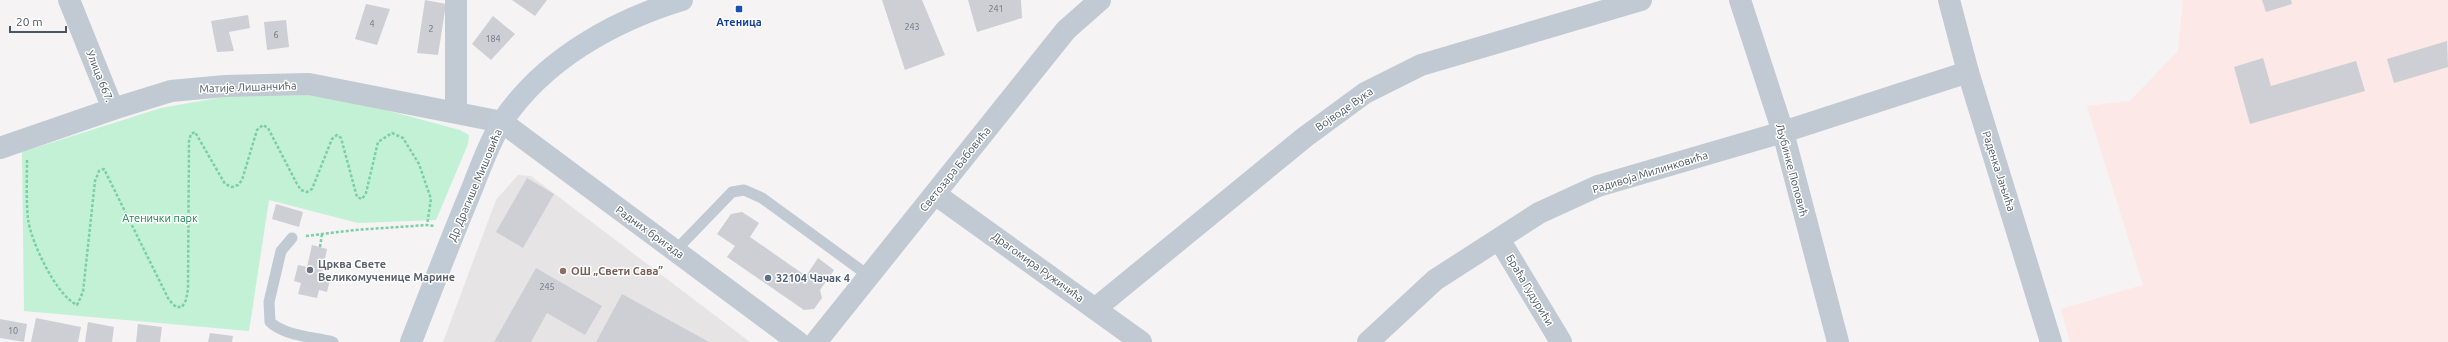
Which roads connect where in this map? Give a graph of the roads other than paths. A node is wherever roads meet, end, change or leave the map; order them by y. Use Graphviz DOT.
graph roads {
  1 [pos="69,0"];
  2 [pos="456,0"];
  3 [pos="682,0"];
  4 [pos="1100,0"];
  5 [pos="1641,0"];
  6 [pos="1740,0"];
  7 [pos="1949,0"];
  8 [pos="1968,72"];
  9 [pos="113,108"];
  10 [pos="456,112"];
  11 [pos="502,122"];
  12 [pos="1782,132"];
  13 [pos="0,148"];
  14 [pos="935,194"];
  15 [pos="292,238"];
  16 [pos="1498,239"];
  17 [pos="675,251"];
  18 [pos="869,276"];
  19 [pos="1096,308"];
  20 [pos="333,342"];
  21 [pos="411,342"];
  22 [pos="798,342"];
  23 [pos="816,342"];
  24 [pos="1141,342"];
  25 [pos="1368,342"];
  26 [pos="1560,342"];
  27 [pos="1838,342"];
  28 [pos="2051,342"];
  1 -- 9 [label="street, Улица 667."];
  2 -- 10 [label="street"];
  3 -- 11 [label="main road, Др Драгише Мишовића"];
  4 -- 14 [label="street, Светозара Бабовића"];
  5 -- 19 [label="street, Војводе Вука"];
  6 -- 12 [label="street, Љубинке Поповић"];
  7 -- 8 [label="street, Раденка Јањића"];
  8 -- 12 [label="street, Радивоја Милинковића"];
  8 -- 28 [label="street, Раденка Јањића"];
  9 -- 10 [label="street, Матије Лишанчића"];
  9 -- 13 [label="street, Матије Лишанчића"];
  10 -- 11 [label="street, Матије Лишанчића"];
  11 -- 17 [label="street, Радних бригада"];
  11 -- 21 [label="main road, Др Драгише Мишовића"];
  12 -- 16 [label="street, Радивоја Милинковића"];
  12 -- 27 [label="street, Љубинке Поповић"];
  14 -- 18 [label="street, Светозара Бабовића"];
  14 -- 19 [label="street, Драгомира Ружичића"];
  15 -- 20 [label="lane"];
  16 -- 25 [label="street, Радивоја Милинковића"];
  16 -- 26 [label="street, Браћа Гудурићи"];
  17 -- 18 [label="lane"];
  17 -- 22 [label="street, Радних бригада"];
  18 -- 23 [label="street, Светозара Бабовића"];
  19 -- 24 [label="street, Драгомира Ружичића"];
}
